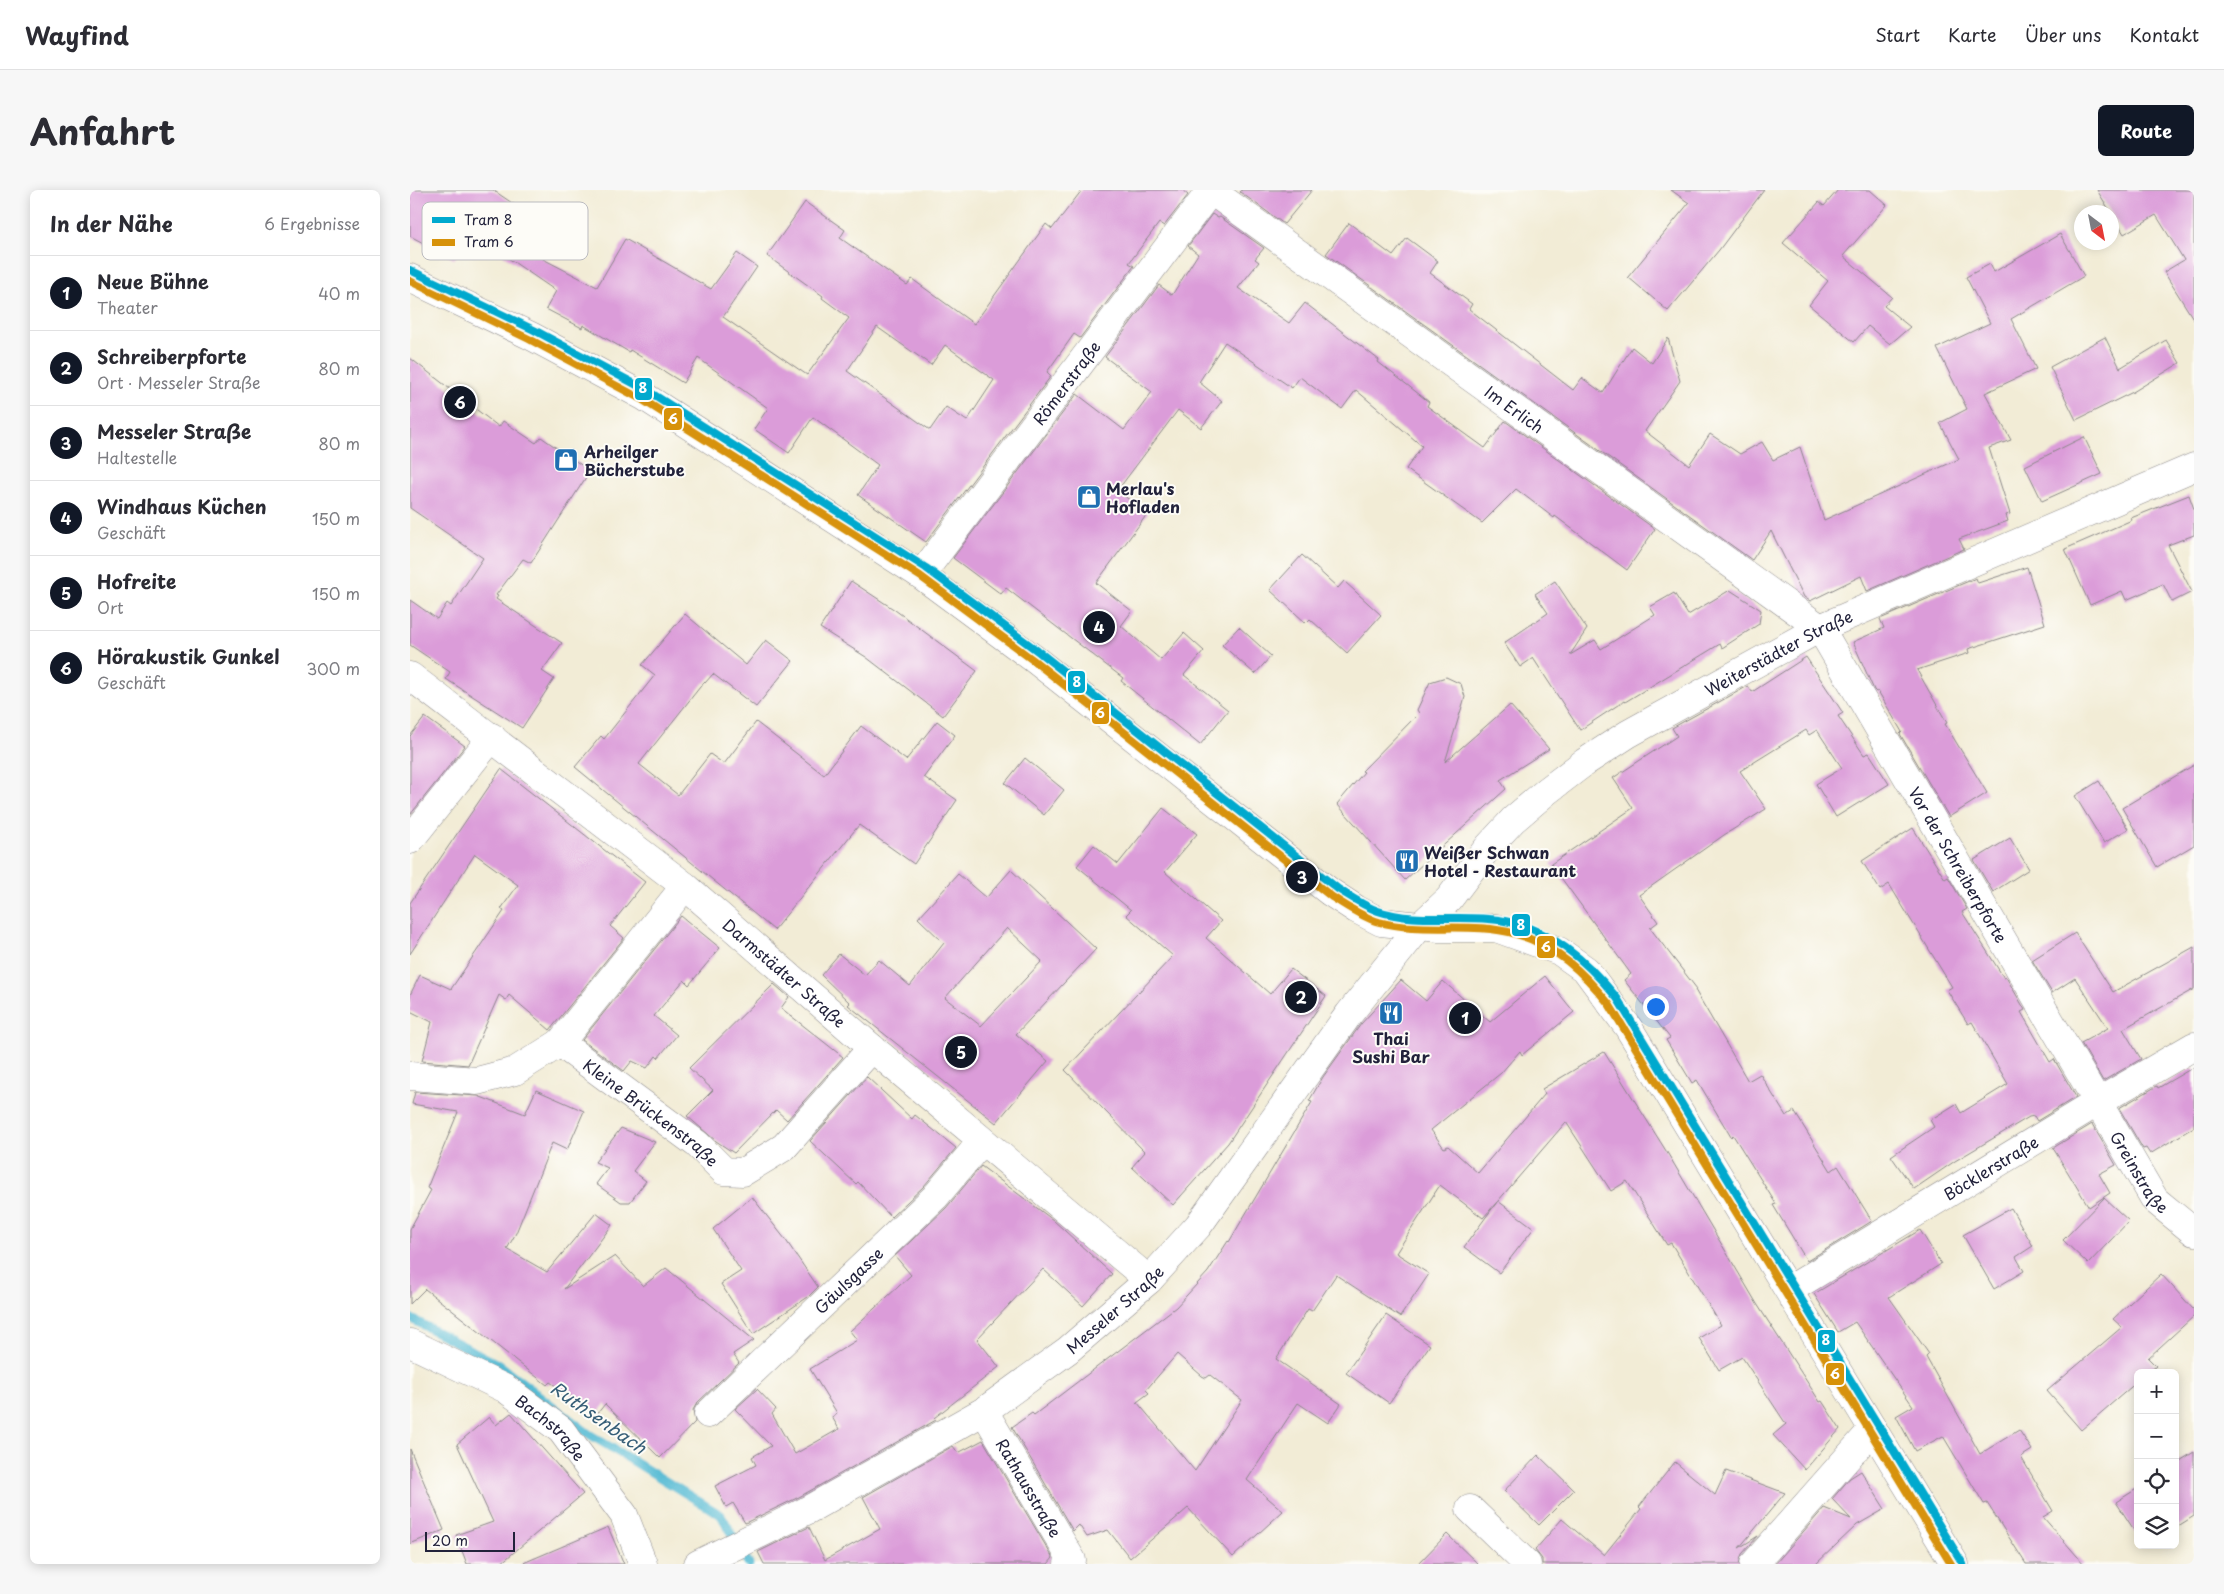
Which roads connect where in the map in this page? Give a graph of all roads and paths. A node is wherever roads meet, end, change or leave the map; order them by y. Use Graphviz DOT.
graph roads {
  1 [pos="1210,190"];
  2 [pos="410,278"];
  3 [pos="2194,467"];
  4 [pos="920,575"];
  5 [pos="1820,628"];
  6 [pos="410,676"];
  7 [pos="492,737"];
  8 [pos="410,840"];
  9 [pos="685,886"];
  10 [pos="1420,927"];
  11 [pos="560,1043"];
  12 [pos="2194,1046"];
  13 [pos="872,1048"];
  14 [pos="410,1076"];
  15 [pos="2098,1102"];
  16 [pos="982,1141"];
  17 [pos="2194,1232"];
  18 [pos="1149,1280"];
  19 [pos="1789,1290"];
  20 [pos="410,1343"];
  21 [pos="984,1411"];
  22 [pos="708,1414"];
  23 [pos="1874,1430"];
  24 [pos="1470,1509"];
  25 [pos="643,1564"];
  26 [pos="698,1564"];
  27 [pos="1068,1564"];
  28 [pos="1527,1564"];
  29 [pos="1754,1564"];
  30 [pos="1955,1564"];
  1 -- 4 [label="street, Römerstraße"];
  1 -- 5 [label="street, Im Erlich"];
  2 -- 4 [label="street"];
  3 -- 5 [label="street, Weiterstädter Straße"];
  4 -- 10 [label="street"];
  5 -- 10 [label="street, Weiterstädter Straße"];
  5 -- 15 [label="street, Vor der Schreiberpforte"];
  6 -- 7 [label="street, Darmstädter Straße"];
  7 -- 8 [label="street"];
  7 -- 9 [label="street, Darmstädter Straße"];
  9 -- 11 [label="street"];
  9 -- 13 [label="street, Darmstädter Straße"];
  10 -- 18 [label="street, Messeler Straße"];
  10 -- 19 [label="street"];
  11 -- 13 [label="street, Kleine Brückenstraße"];
  11 -- 14 [label="street"];
  12 -- 15 [label="street, Böcklerstraße"];
  13 -- 16 [label="street, Darmstädter Straße"];
  15 -- 17 [label="street, Greinstraße"];
  15 -- 19 [label="street, Böcklerstraße"];
  16 -- 18 [label="street, Darmstädter Straße"];
  16 -- 22 [label="street, Gäulsgasse"];
  18 -- 21 [label="street, Messeler Straße"];
  19 -- 23 [label="street"];
  20 -- 25 [label="street, Bachstraße"];
  21 -- 26 [label="street, Messeler Straße"];
  21 -- 27 [label="street, Rathausstraße"];
  23 -- 29 [label="street"];
  23 -- 30 [label="street"];
  24 -- 28 [label="street"];
}
